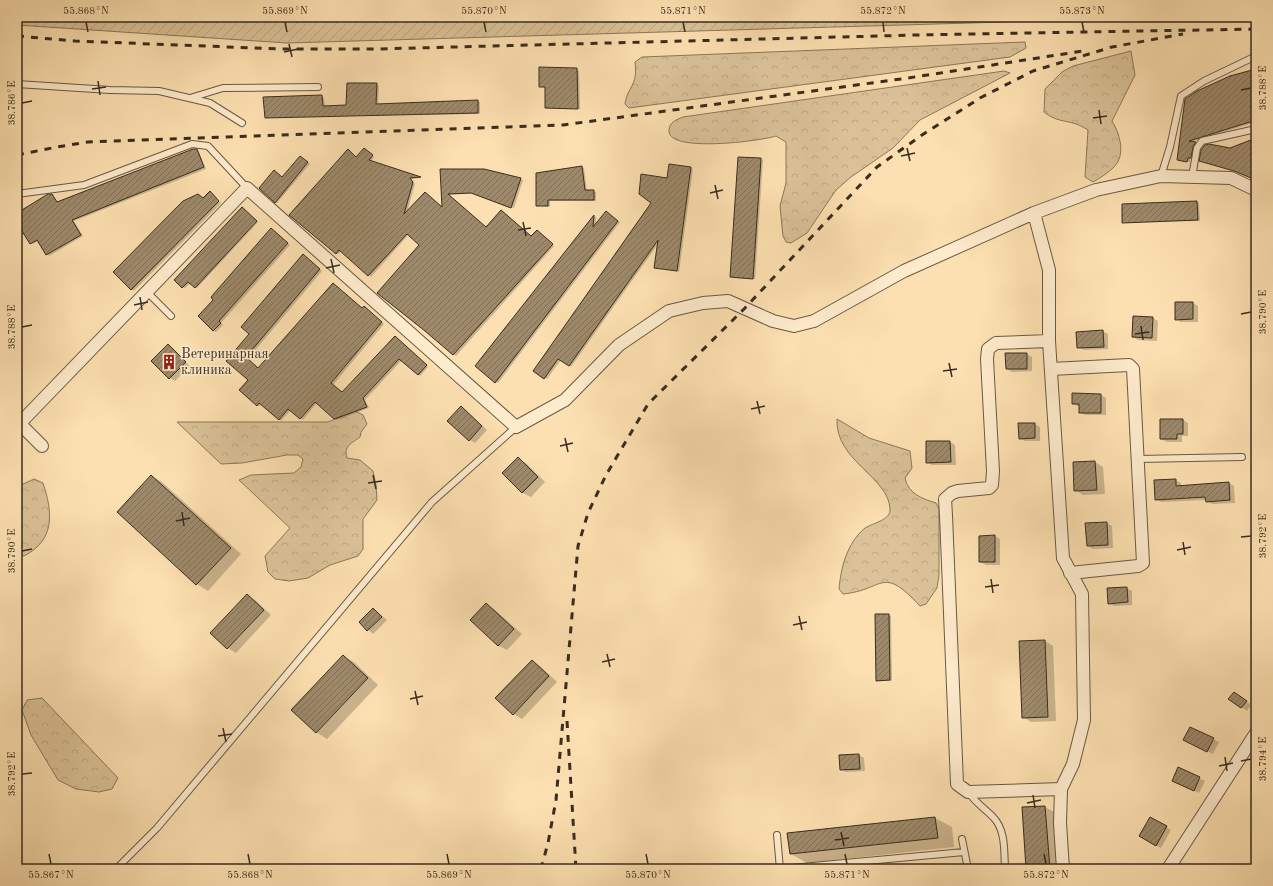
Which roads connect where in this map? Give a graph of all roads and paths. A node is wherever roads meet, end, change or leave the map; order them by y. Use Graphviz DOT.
graph roads {
  1 [pos="1256,56"];
  2 [pos="17,84"];
  3 [pos="318,87"];
  4 [pos="190,98"];
  5 [pos="242,123"];
  6 [pos="1256,129"];
  7 [pos="1161,176"];
  8 [pos="1192,177"];
  9 [pos="247,188"];
  10 [pos="1256,190"];
  11 [pos="17,194"];
  12 [pos="1034,212"];
  13 [pos="147,292"];
  14 [pos="171,316"];
  15 [pos="1049,340"];
  16 [pos="1050,369"];
  17 [pos="516,427"];
  18 [pos="42,446"];
  19 [pos="1242,457"];
  20 [pos="1138,459"];
  21 [pos="1070,573"];
  22 [pos="1256,733"];
  23 [pos="1061,790"];
  24 [pos="968,792"];
  25 [pos="777,835"];
  26 [pos="962,839"];
  27 [pos="964,852"];
  28 [pos="116,869"];
  29 [pos="780,869"];
  30 [pos="968,869"];
  31 [pos="1005,869"];
  32 [pos="1064,869"];
  33 [pos="1168,869"];
  1 -- 7 [label="lane"];
  2 -- 4 [label="lane"];
  3 -- 4 [label="lane"];
  4 -- 5 [label="lane"];
  6 -- 8 [label="lane"];
  7 -- 8 [label="street"];
  7 -- 12 [label="street"];
  8 -- 10 [label="street"];
  9 -- 11 [label="lane"];
  9 -- 13 [label="street"];
  9 -- 17 [label="street"];
  12 -- 15 [label="street"];
  12 -- 17 [label="street"];
  13 -- 14 [label="lane"];
  13 -- 18 [label="street"];
  15 -- 16 [label="street"];
  15 -- 24 [label="street"];
  16 -- 20 [label="street"];
  16 -- 21 [label="street"];
  17 -- 28 [label="lane"];
  19 -- 20 [label="lane"];
  20 -- 21 [label="street"];
  21 -- 23 [label="street"];
  22 -- 33 [label="street"];
  23 -- 24 [label="street"];
  23 -- 32 [label="street"];
  24 -- 31 [label="lane"];
  25 -- 29 [label="lane"];
  26 -- 27 [label="lane"];
  27 -- 29 [label="lane"];
  27 -- 30 [label="lane"];
}
